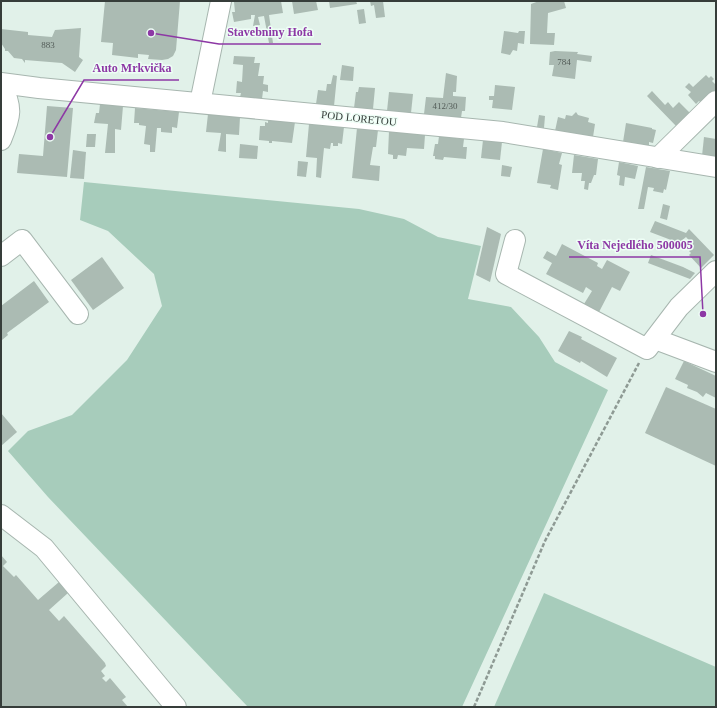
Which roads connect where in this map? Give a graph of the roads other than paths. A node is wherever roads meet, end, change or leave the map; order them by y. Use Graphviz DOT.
graph roads {
  1 [pos="221,1"];
  2 [pos="1,84"];
  3 [pos="716,101"];
  4 [pos="200,103"];
  5 [pos="1,140"];
  6 [pos="658,158"];
  7 [pos="716,167"];
  8 [pos="515,240"];
  9 [pos="1,256"];
  10 [pos="716,271"];
  11 [pos="78,314"];
  12 [pos="651,344"];
  13 [pos="716,362"];
  14 [pos="1,515"];
  15 [pos="176,707"];
  1 -- 4 [label="street"];
  2 -- 4 [label="street, POD LORETOU"];
  2 -- 5 [label="street"];
  3 -- 6 [label="street"];
  4 -- 6 [label="street, POD LORETOU"];
  6 -- 7 [label="street, POD LORETOU"];
  8 -- 12 [label="street"];
  9 -- 11 [label="street"];
  10 -- 12 [label="street"];
  12 -- 13 [label="street"];
  14 -- 15 [label="street"];
}
